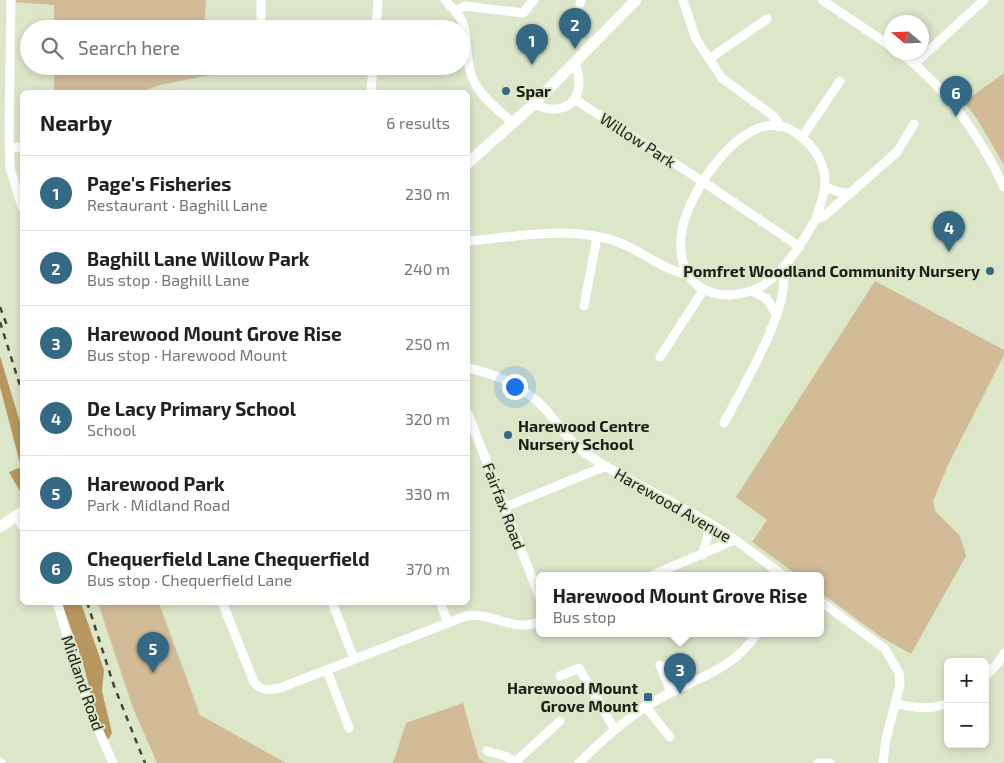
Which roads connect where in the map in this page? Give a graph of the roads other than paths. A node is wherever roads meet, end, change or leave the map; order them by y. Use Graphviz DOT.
graph roads {
  1 [pos="11,0"];
  2 [pos="261,0"];
  3 [pos="378,0"];
  4 [pos="445,0"];
  5 [pos="534,0"];
  6 [pos="636,0"];
  7 [pos="683,0"];
  8 [pos="822,0"];
  9 [pos="984,0"];
  10 [pos="455,11"];
  11 [pos="767,19"];
  12 [pos="261,20"];
  13 [pos="377,20"];
  14 [pos="461,20"];
  15 [pos="884,42"];
  16 [pos="708,58"];
  17 [pos="909,60"];
  18 [pos="575,63"];
  19 [pos="914,64"];
  20 [pos="470,69"];
  21 [pos="372,75"];
  22 [pos="840,80"];
  23 [pos="370,90"];
  24 [pos="574,99"];
  25 [pos="534,104"];
  26 [pos="513,124"];
  27 [pos="914,124"];
  28 [pos="779,126"];
  29 [pos="802,137"];
  30 [pos="20,147"];
  31 [pos="9,148"];
  32 [pos="470,160"];
  33 [pos="702,181"];
  34 [pos="825,186"];
  35 [pos="1004,187"];
  36 [pos="850,194"];
  37 [pos="20,200"];
  38 [pos="816,219"];
  39 [pos="598,237"];
  40 [pos="470,241"];
  41 [pos="800,247"];
  42 [pos="782,269"];
  43 [pos="686,274"];
  44 [pos="704,290"];
  45 [pos="752,291"];
  46 [pos="584,306"];
  47 [pos="776,314"];
  48 [pos="660,357"];
  49 [pos="470,368"];
  50 [pos="470,419"];
  51 [pos="724,423"];
  52 [pos="606,466"];
  53 [pos="505,507"];
  54 [pos="20,518"];
  55 [pos="708,522"];
  56 [pos="0,527"];
  57 [pos="734,540"];
  58 [pos="702,555"];
  59 [pos="660,572"];
  60 [pos="779,572"];
  61 [pos="536,588"];
  62 [pos="824,604"];
  63 [pos="58,605"];
  64 [pos="223,605"];
  65 [pos="333,605"];
  66 [pos="441,605"];
  67 [pos="448,622"];
  68 [pos="536,623"];
  69 [pos="754,637"];
  70 [pos="1004,653"];
  71 [pos="354,659"];
  72 [pos="660,665"];
  73 [pos="327,670"];
  74 [pos="989,673"];
  75 [pos="560,676"];
  76 [pos="672,692"];
  77 [pos="896,704"];
  78 [pos="944,705"];
  79 [pos="645,706"];
  80 [pos="560,721"];
  81 [pos="349,728"];
  82 [pos="615,730"];
  83 [pos="670,737"];
  84 [pos="486,751"];
  85 [pos="516,762"];
  86 [pos="113,763"];
  87 [pos="580,763"];
  88 [pos="818,763"];
  89 [pos="830,763"];
  90 [pos="883,763"];
  1 -- 31 [label="street"];
  2 -- 12 [label="street"];
  3 -- 13 [label="street"];
  4 -- 10 [label="street"];
  5 -- 10 [label="street"];
  6 -- 18 [label="street"];
  7 -- 16 [label="street"];
  8 -- 15 [label="street"];
  9 -- 19 [label="street"];
  10 -- 14 [label="street"];
  11 -- 16 [label="street"];
  16 -- 28 [label="street"];
  17 -- 19 [label="street"];
  18 -- 24 [label="street"];
  18 -- 25 [label="street"];
  19 -- 35 [label="street"];
  20 -- 26 [label="street"];
  21 -- 23 [label="street"];
  22 -- 29 [label="street"];
  24 -- 25 [label="street"];
  24 -- 33 [label="street, Willow Park"];
  25 -- 26 [label="street"];
  26 -- 32 [label="street"];
  27 -- 36 [label="street"];
  28 -- 29 [label="street"];
  28 -- 33 [label="street"];
  29 -- 34 [label="street"];
  30 -- 31 [label="street"];
  31 -- 37 [label="street"];
  33 -- 41 [label="street, Willow Park"];
  33 -- 43 [label="street"];
  34 -- 36 [label="street"];
  34 -- 38 [label="street"];
  36 -- 38 [label="street"];
  38 -- 41 [label="street"];
  39 -- 40 [label="street"];
  39 -- 43 [label="street"];
  39 -- 46 [label="street"];
  41 -- 42 [label="street"];
  42 -- 45 [label="street"];
  42 -- 47 [label="street"];
  43 -- 44 [label="street"];
  44 -- 45 [label="street"];
  44 -- 48 [label="street"];
  45 -- 47 [label="street"];
  47 -- 51 [label="street"];
  49 -- 52 [label="street, Harewood Avenue"];
  50 -- 53 [label="street, Fairfax Road"];
  52 -- 53 [label="street"];
  52 -- 55 [label="street, Harewood Avenue"];
  53 -- 61 [label="street, Fairfax Road"];
  54 -- 56 [label="street"];
  55 -- 57 [label="street, Harewood Avenue"];
  55 -- 58 [label="street"];
  57 -- 58 [label="street"];
  57 -- 60 [label="street, Harewood Avenue"];
  58 -- 59 [label="street"];
  62 -- 77 [label="street"];
  63 -- 86 [label="street, Midland Road"];
  64 -- 73 [label="street"];
  65 -- 71 [label="street"];
  66 -- 67 [label="street"];
  67 -- 68 [label="street"];
  67 -- 71 [label="street"];
  69 -- 76 [label="street"];
  70 -- 74 [label="street"];
  71 -- 73 [label="street"];
  72 -- 76 [label="street"];
  73 -- 81 [label="street"];
  75 -- 82 [label="street"];
  76 -- 79 [label="street"];
  77 -- 78 [label="street"];
  77 -- 90 [label="street"];
  79 -- 82 [label="street"];
  79 -- 83 [label="street"];
  80 -- 85 [label="street"];
  82 -- 87 [label="street"];
  84 -- 85 [label="street"];
  88 -- 89 [label="street"];
}
